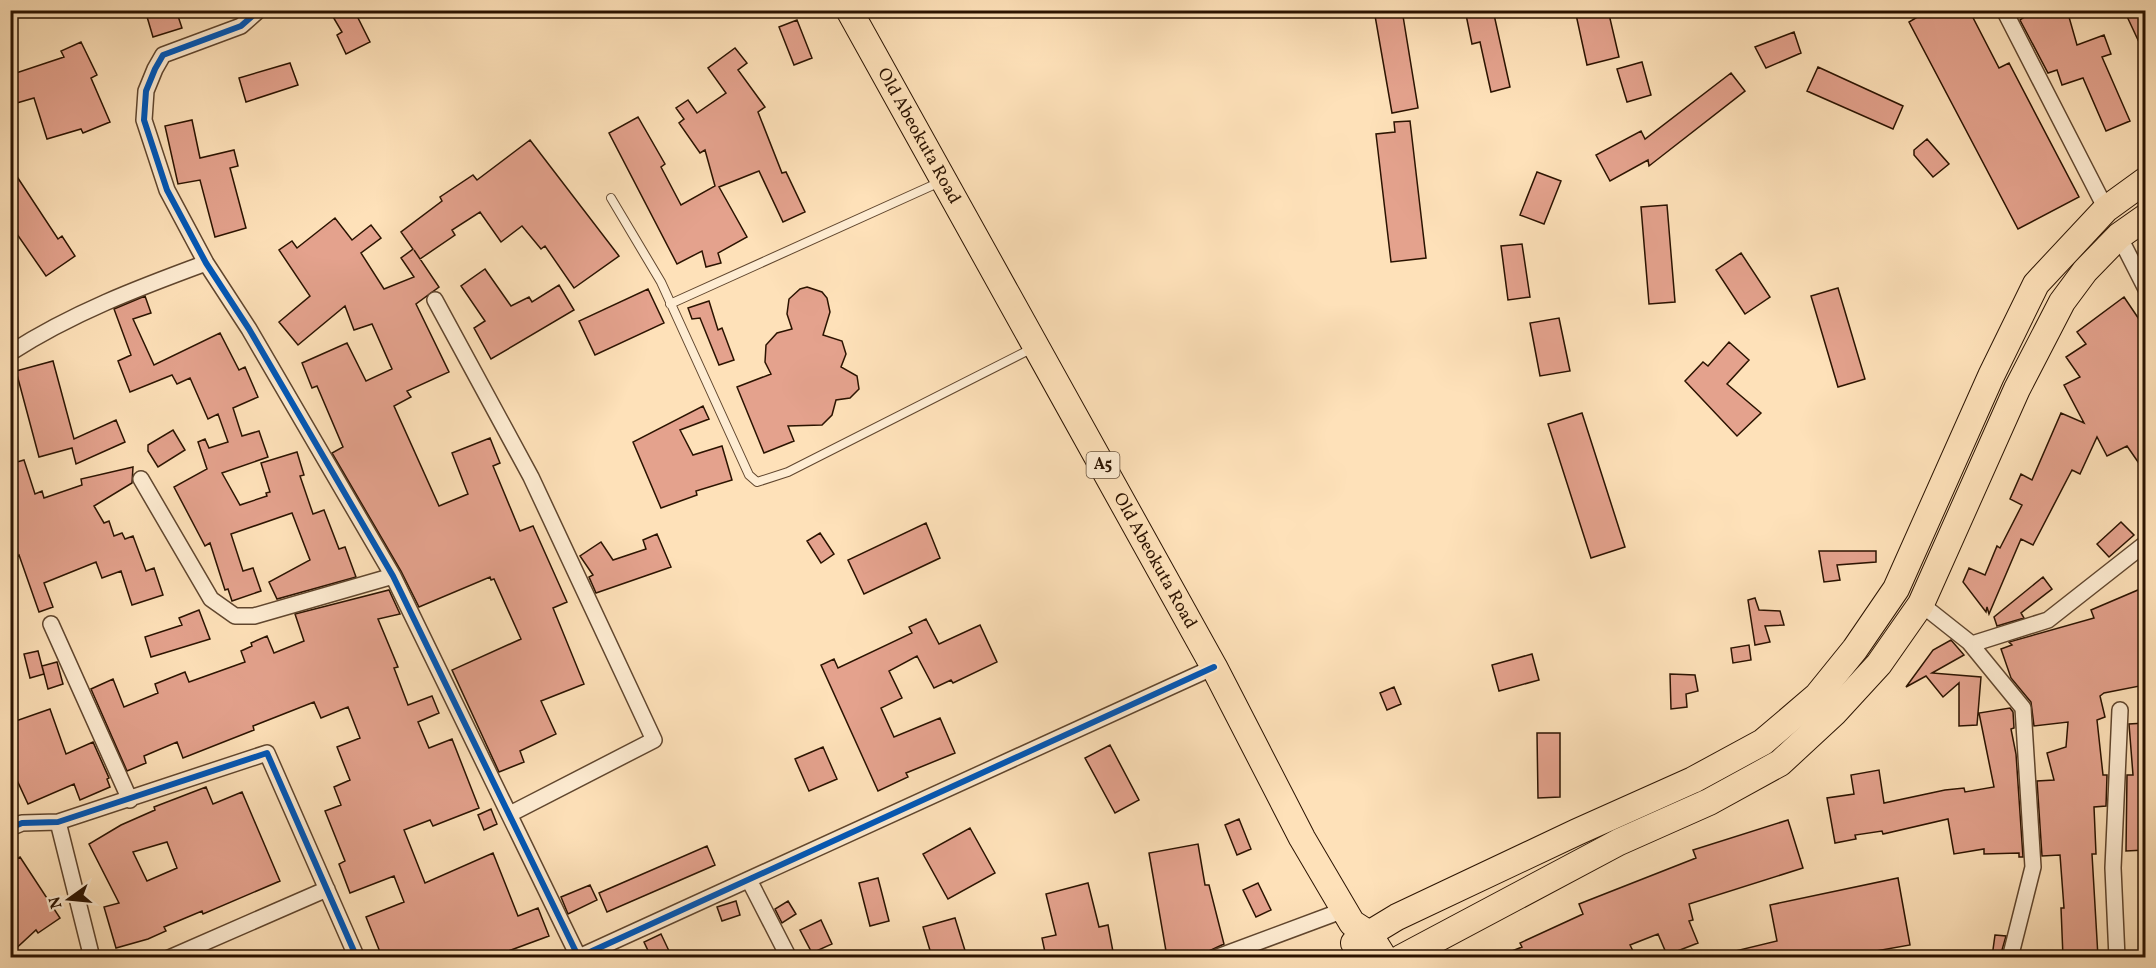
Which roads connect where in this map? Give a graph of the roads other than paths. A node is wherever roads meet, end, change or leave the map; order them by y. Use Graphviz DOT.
graph roads {
  1 [pos="259,10"];
  2 [pos="849,10"];
  3 [pos="2004,10"];
  4 [pos="944,180"];
  5 [pos="2145,180"];
  6 [pos="611,198"];
  7 [pos="2106,209"];
  8 [pos="2145,217"];
  9 [pos="2119,236"];
  10 [pos="206,263"];
  11 [pos="2145,289"];
  12 [pos="435,300"];
  13 [pos="670,304"];
  14 [pos="1037,346"];
  15 [pos="10,353"];
  16 [pos="141,479"];
  17 [pos="2145,543"];
  18 [pos="393,576"];
  19 [pos="1922,604"];
  20 [pos="51,624"];
  21 [pos="1972,644"];
  22 [pos="1214,667"];
  23 [pos="2120,710"];
  24 [pos="130,800"];
  25 [pos="510,814"];
  26 [pos="58,822"];
  27 [pos="10,828"];
  28 [pos="749,880"];
  29 [pos="327,889"];
  30 [pos="1356,933"];
  31 [pos="1413,954"];
  32 [pos="92,957"];
  33 [pos="169,957"];
  34 [pos="357,957"];
  35 [pos="579,957"];
  36 [pos="789,957"];
  37 [pos="1215,957"];
  38 [pos="1384,957"];
  39 [pos="2010,957"];
  40 [pos="2117,957"];
  1 -- 10 [label="street"];
  2 -- 4 [label="highway, Old Abeokuta Road / A5"];
  3 -- 7 [label="street"];
  4 -- 13 [label="lane"];
  4 -- 14 [label="highway, Old Abeokuta Road / A5"];
  5 -- 7 [label="highway"];
  6 -- 13 [label="lane"];
  7 -- 30 [label="highway"];
  8 -- 9 [label="highway"];
  9 -- 11 [label="street"];
  9 -- 19 [label="highway"];
  10 -- 15 [label="street"];
  10 -- 18 [label="street"];
  12 -- 25 [label="street"];
  13 -- 14 [label="lane"];
  14 -- 22 [label="highway, Old Abeokuta Road / A5"];
  16 -- 18 [label="street"];
  17 -- 21 [label="street"];
  18 -- 25 [label="street"];
  19 -- 21 [label="street"];
  19 -- 31 [label="highway"];
  20 -- 24 [label="street"];
  21 -- 39 [label="street"];
  22 -- 28 [label="street"];
  22 -- 30 [label="highway, Old Abeokuta Road / A5"];
  23 -- 40 [label="street"];
  24 -- 26 [label="street"];
  24 -- 29 [label="street"];
  25 -- 35 [label="street"];
  26 -- 27 [label="street"];
  26 -- 32 [label="street"];
  28 -- 35 [label="street"];
  28 -- 36 [label="street"];
  29 -- 33 [label="street"];
  29 -- 34 [label="street"];
  30 -- 37 [label="street"];
  30 -- 38 [label="highway, Old Abeokuta Road / A5"];
}
